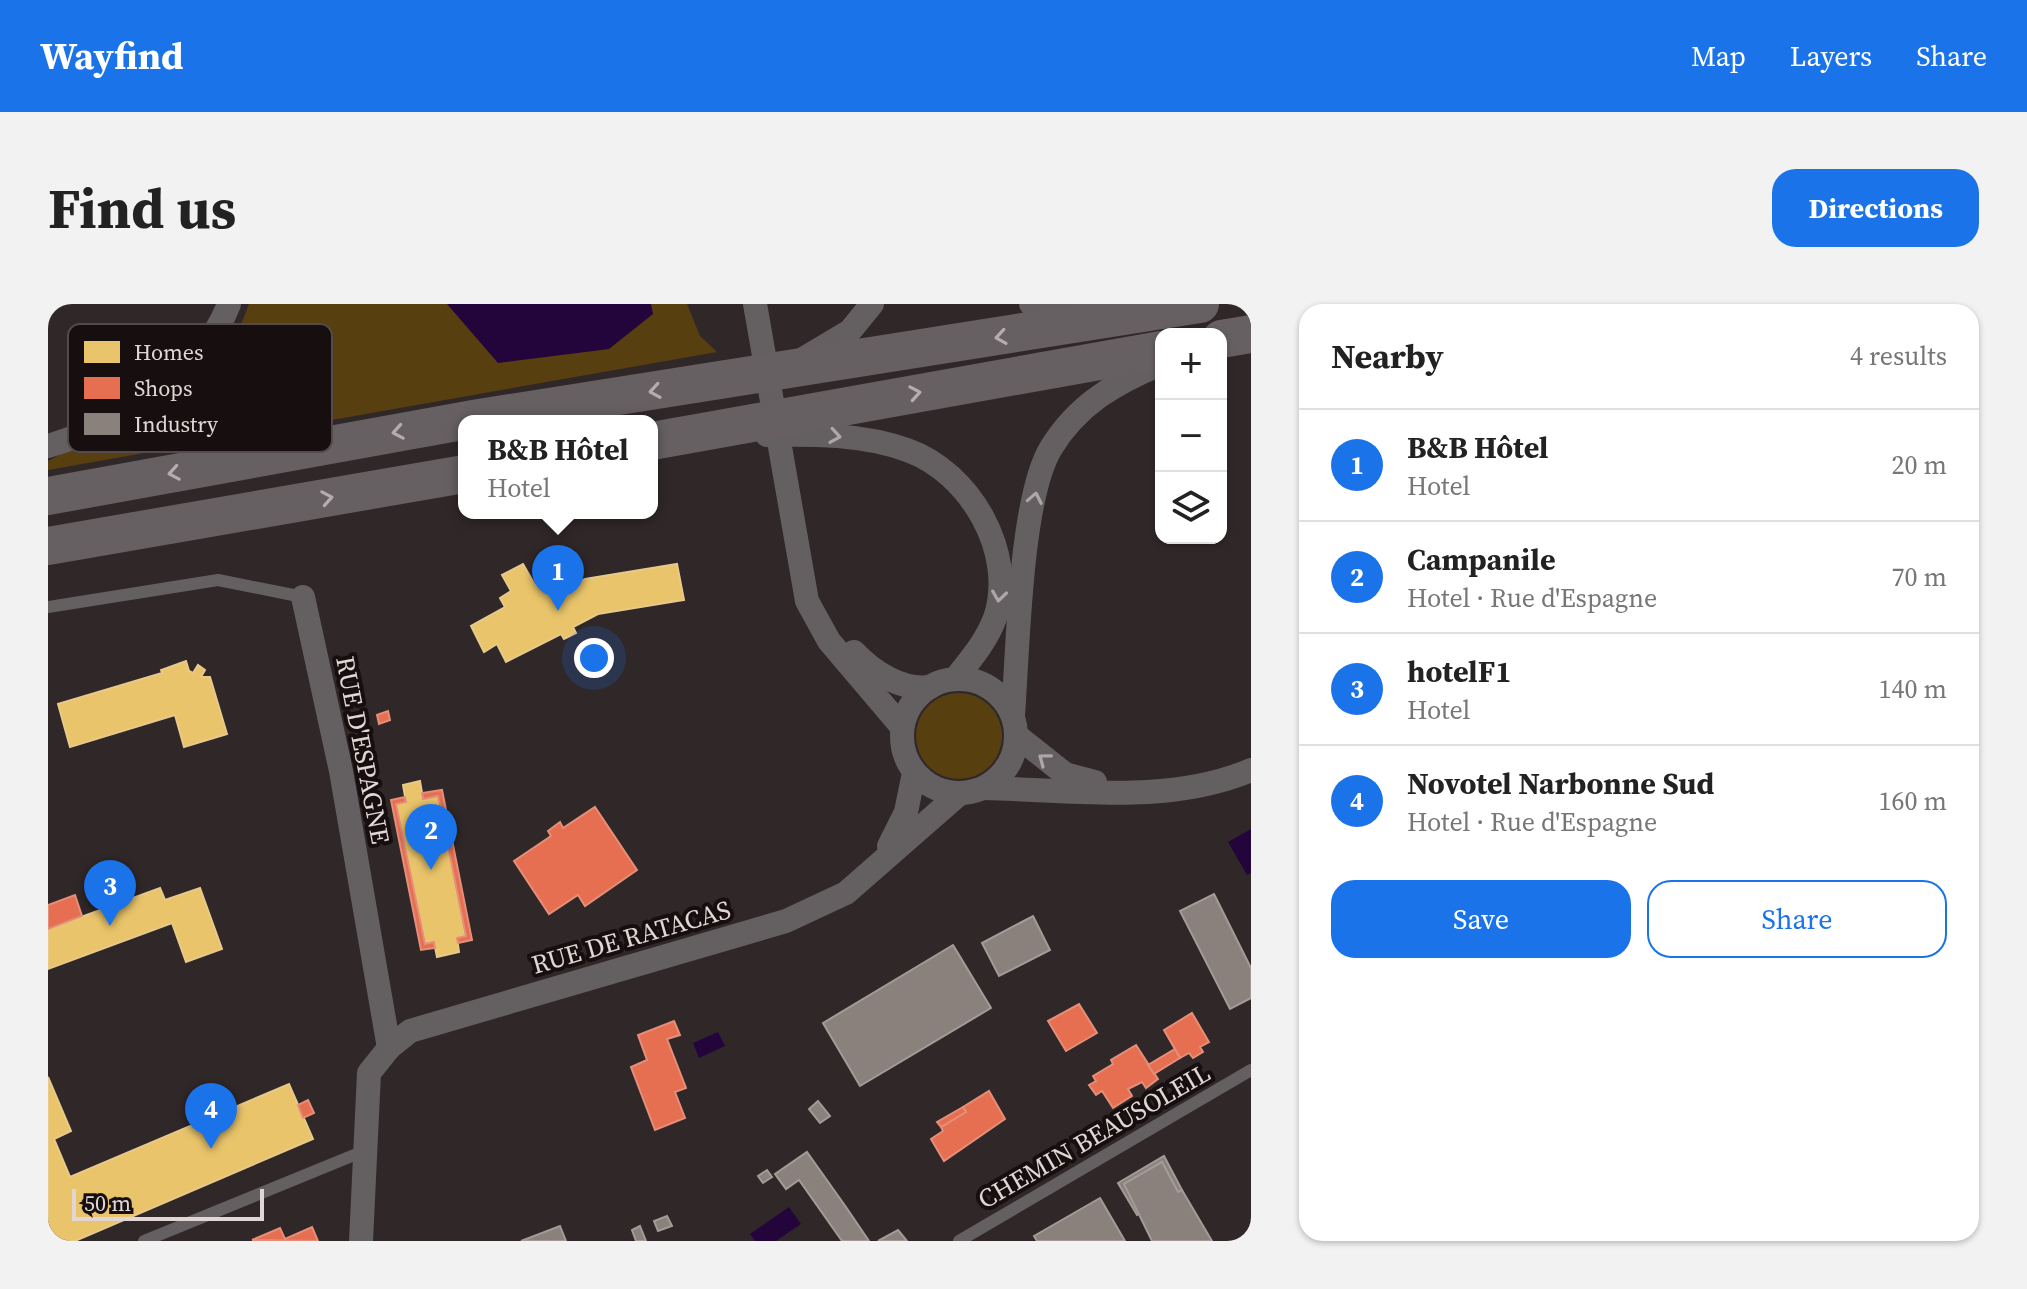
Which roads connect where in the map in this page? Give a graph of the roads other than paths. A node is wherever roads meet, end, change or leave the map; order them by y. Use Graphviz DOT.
graph roads {
  1 [pos="229,304"];
  2 [pos="755,304"];
  3 [pos="770,304"];
  4 [pos="872,304"];
  5 [pos="1031,304"];
  6 [pos="1200,304"];
  7 [pos="1160,310"];
  8 [pos="221,324"];
  9 [pos="768,330"];
  10 [pos="1155,351"];
  11 [pos="1155,366"];
  12 [pos="732,379"];
  13 [pos="498,415"];
  14 [pos="458,422"];
  15 [pos="662,439"];
  16 [pos="68,440"];
  17 [pos="332,445"];
  18 [pos="48,446"];
  19 [pos="291,452"];
  20 [pos="790,470"];
  21 [pos="458,475"];
  22 [pos="48,496"];
  23 [pos="48,546"];
  24 [pos="303,597"];
  25 [pos="48,607"];
  26 [pos="955,679"];
  27 [pos="930,687"];
  28 [pos="1015,725"];
  29 [pos="902,727"];
  30 [pos="1251,770"];
  31 [pos="914,773"];
  32 [pos="984,788"];
  33 [pos="1128,790"];
  34 [pos="958,795"];
  35 [pos="881,863"];
  36 [pos="389,1048"];
  37 [pos="1251,1070"];
  38 [pos="364,1151"];
  39 [pos="144,1241"];
  40 [pos="361,1241"];
  41 [pos="959,1241"];
  1 -- 8 [label="street"];
  2 -- 9 [label="street"];
  3 -- 9 [label="street"];
  4 -- 12 [label="street"];
  5 -- 7 [label="street"];
  6 -- 7 [label="main road"];
  7 -- 12 [label="main road, one-way"];
  9 -- 20 [label="street"];
  15 -- 10 [label="main road, one-way"];
  28 -- 11 [label="street, one-way"];
  12 -- 13 [label="main road, one-way"];
  14 -- 17 [label="main road, one-way"];
  15 -- 26 [label="street, one-way"];
  16 -- 18 [label="street"];
  19 -- 22 [label="main road, one-way"];
  20 -- 27 [label="street"];
  20 -- 29 [label="street"];
  23 -- 21 [label="main road, one-way"];
  24 -- 25 [label="lane"];
  24 -- 36 [label="street, RUE D'ESPAGNE"];
  26 -- 27 [label="street"];
  26 -- 28 [label="street"];
  27 -- 29 [label="street"];
  28 -- 32 [label="street"];
  33 -- 28 [label="street, one-way"];
  29 -- 31 [label="street"];
  30 -- 33 [label="street"];
  31 -- 34 [label="street"];
  31 -- 35 [label="street, RUE DE RATACAS"];
  32 -- 33 [label="street"];
  32 -- 34 [label="street"];
  34 -- 35 [label="street, RUE DE RATACAS"];
  35 -- 36 [label="street, RUE DE RATACAS"];
  36 -- 38 [label="street"];
  37 -- 41 [label="lane, CHEMIN BEAUSOLEIL"];
  38 -- 39 [label="lane"];
  38 -- 40 [label="street"];
}
